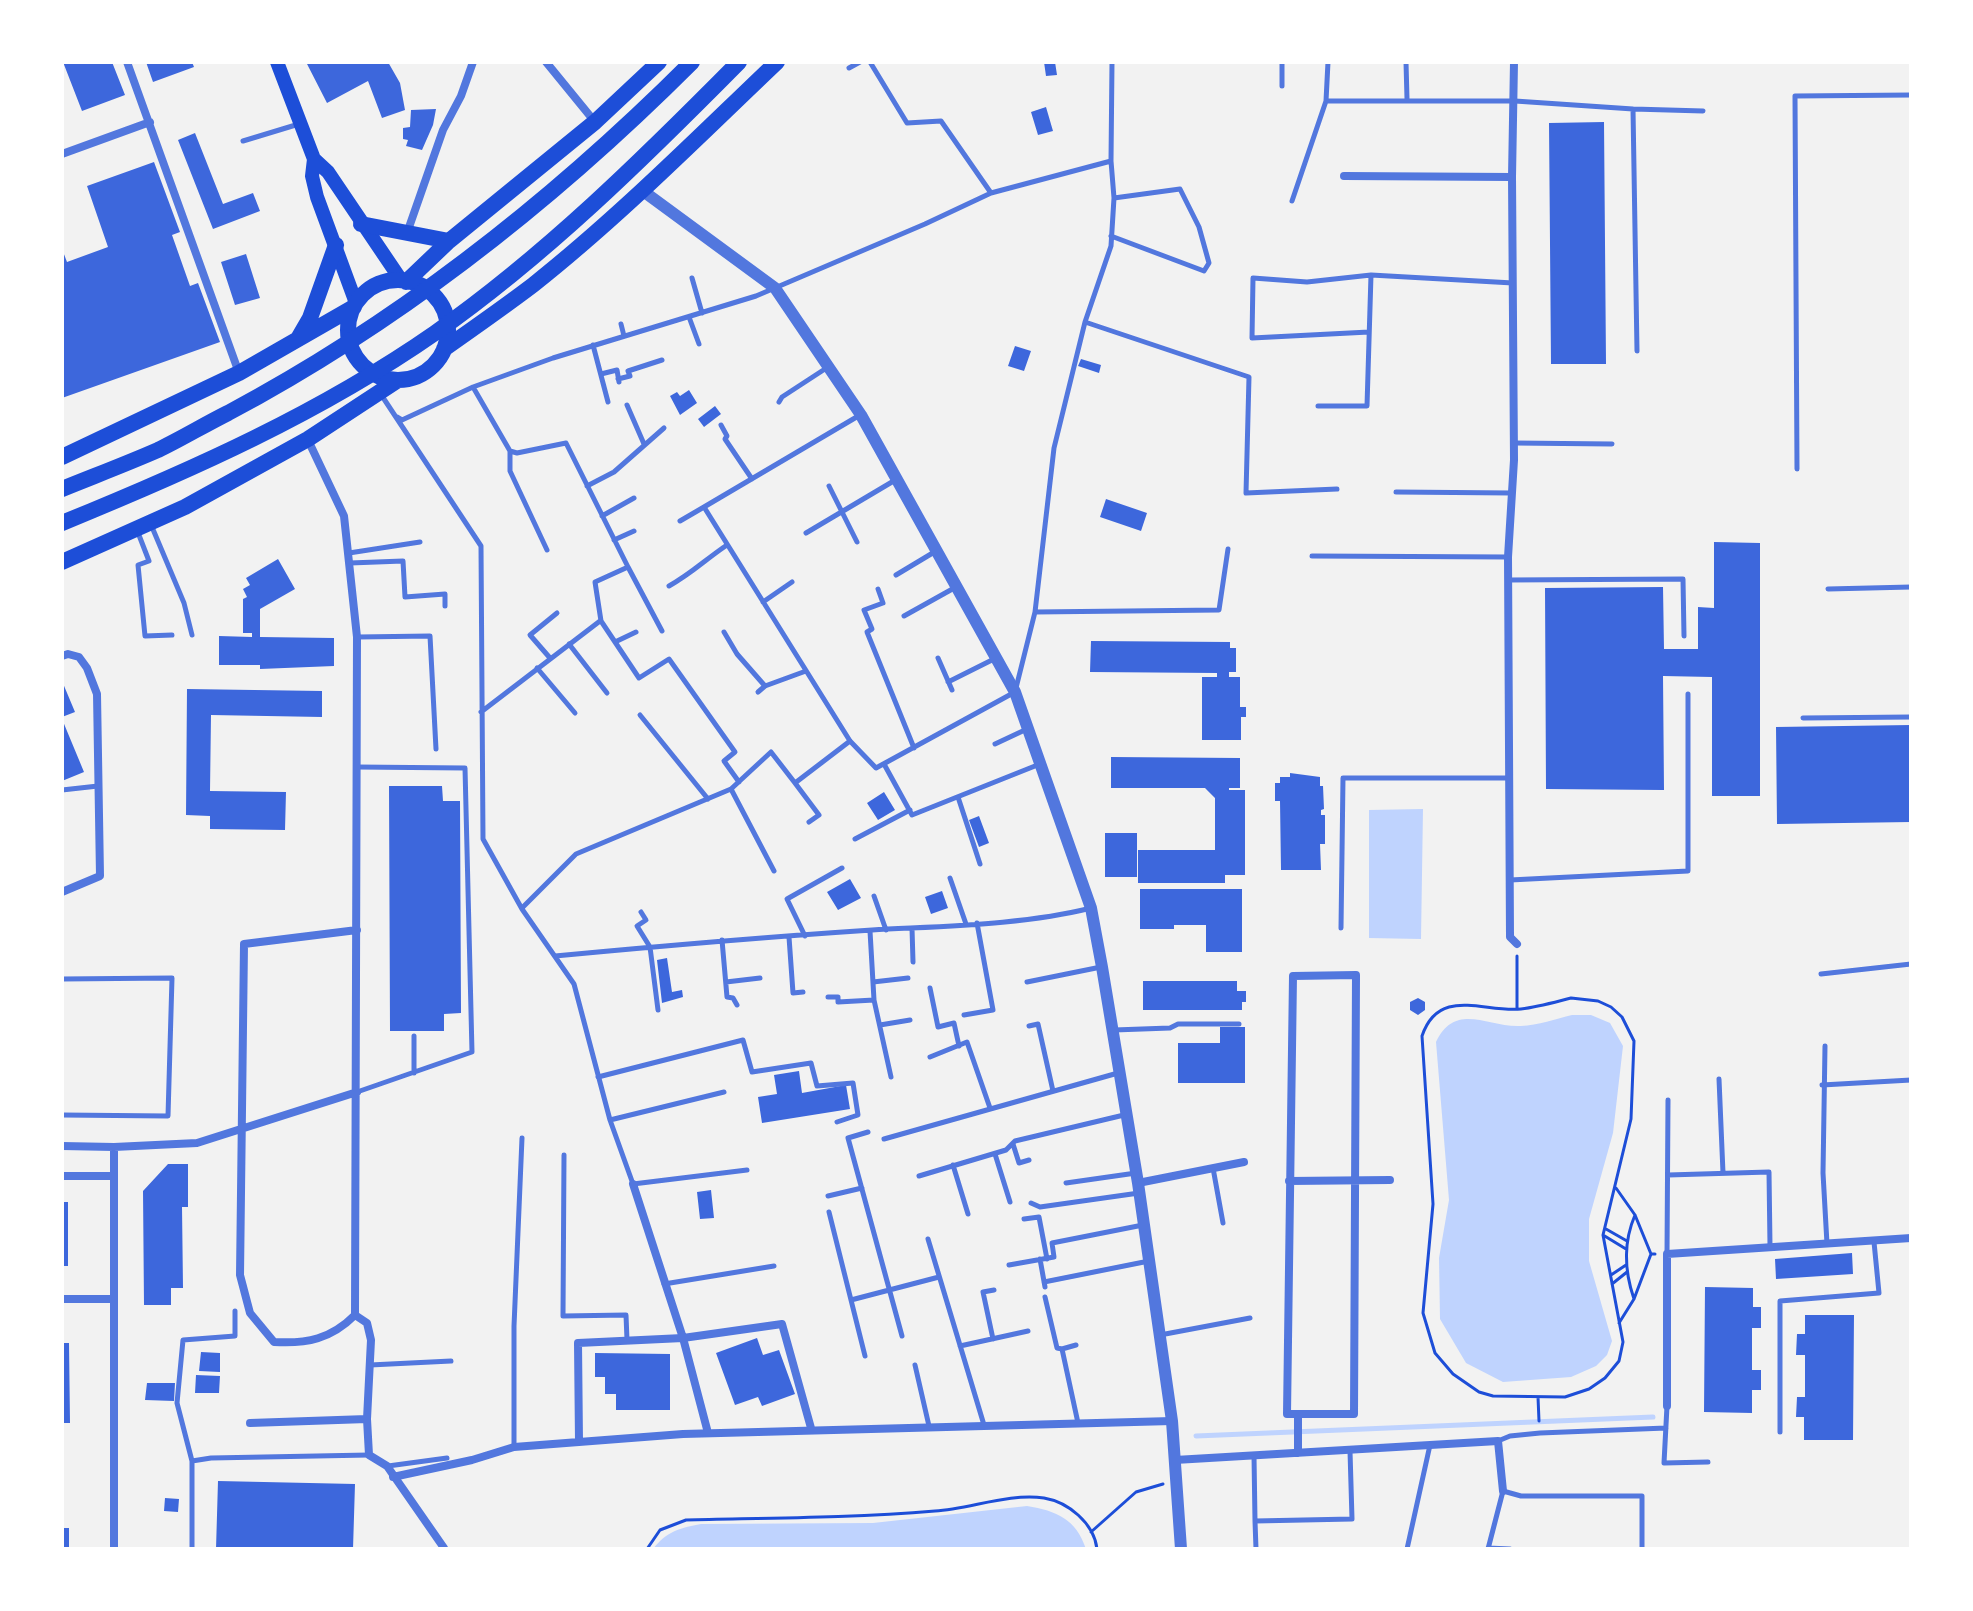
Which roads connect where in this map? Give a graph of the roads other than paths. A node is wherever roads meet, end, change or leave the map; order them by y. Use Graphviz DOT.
graph roads {
  1 [pos="127,62"];
  2 [pos="277,62"];
  3 [pos="473,62"];
  4 [pos="546,62"];
  5 [pos="659,62"];
  6 [pos="692,62"];
  7 [pos="739,62"];
  8 [pos="777,62"];
  9 [pos="860,62"];
  10 [pos="870,62"];
  11 [pos="1112,62"];
  12 [pos="1282,62"];
  13 [pos="1328,62"];
  14 [pos="1406,62"];
  15 [pos="1514,62"];
  16 [pos="849,68"];
  17 [pos="1282,86"];
  18 [pos="1911,95"];
  19 [pos="1407,99"];
  20 [pos="1326,101"];
  21 [pos="1515,101"];
  22 [pos="1633,109"];
  23 [pos="1703,111"];
  24 [pos="150,122"];
  25 [pos="595,122"];
  26 [pos="300,124"];
  27 [pos="243,141"];
  28 [pos="62,154"];
  29 [pos="314,159"];
  30 [pos="1111,161"];
  31 [pos="1344,176"];
  32 [pos="1512,177"];
  33 [pos="643,191"];
  34 [pos="991,193"];
  35 [pos="1114,198"];
  36 [pos="1292,201"];
  37 [pos="361,224"];
  38 [pos="407,234"];
  39 [pos="1111,236"];
  40 [pos="449,241"];
  41 [pos="336,245"];
  42 [pos="1371,275"];
  43 [pos="692,278"];
  44 [pos="403,281"];
  45 [pos="1514,283"];
  46 [pos="775,288"];
  47 [pos="355,305"];
  48 [pos="702,313"];
  49 [pos="689,317"];
  50 [pos="1085,322"];
  51 [pos="621,324"];
  52 [pos="1369,332"];
  53 [pos="624,336"];
  54 [pos="298,338"];
  55 [pos="699,344"];
  56 [pos="593,345"];
  57 [pos="444,349"];
  58 [pos="1637,351"];
  59 [pos="662,360"];
  60 [pos="829,367"];
  61 [pos="239,373"];
  62 [pos="601,374"];
  63 [pos="398,380"];
  64 [pos="473,387"];
  65 [pos="379,392"];
  66 [pos="608,402"];
  67 [pos="779,402"];
  68 [pos="627,405"];
  69 [pos="1318,406"];
  70 [pos="394,414"];
  71 [pos="861,415"];
  72 [pos="721,425"];
  73 [pos="664,428"];
  74 [pos="308,439"];
  75 [pos="1514,443"];
  76 [pos="644,444"];
  77 [pos="1612,444"];
  78 [pos="510,451"];
  79 [pos="62,457"];
  80 [pos="1797,469"];
  81 [pos="898,478"];
  82 [pos="752,479"];
  83 [pos="587,486"];
  84 [pos="829,486"];
  85 [pos="62,489"];
  86 [pos="1337,489"];
  87 [pos="1396,492"];
  88 [pos="1511,493"];
  89 [pos="634,498"];
  90 [pos="704,507"];
  91 [pos="842,511"];
  92 [pos="602,516"];
  93 [pos="680,521"];
  94 [pos="62,523"];
  95 [pos="143,526"];
  96 [pos="634,531"];
  97 [pos="806,533"];
  98 [pos="614,540"];
  99 [pos="420,542"];
  100 [pos="857,542"];
  101 [pos="727,545"];
  102 [pos="1228,549"];
  103 [pos="547,550"];
  104 [pos="937,551"];
  105 [pos="1312,556"];
  106 [pos="1508,557"];
  107 [pos="348,558"];
  108 [pos="62,562"];
  109 [pos="628,567"];
  110 [pos="896,575"];
  111 [pos="1508,580"];
  112 [pos="792,582"];
  113 [pos="669,586"];
  114 [pos="957,587"];
  115 [pos="1911,587"];
  116 [pos="878,589"];
  117 [pos="1828,589"];
  118 [pos="763,602"];
  119 [pos="445,606"];
  120 [pos="1035,612"];
  121 [pos="557,613"];
  122 [pos="904,616"];
  123 [pos="601,621"];
  124 [pos="662,631"];
  125 [pos="636,632"];
  126 [pos="724,632"];
  127 [pos="172,635"];
  128 [pos="192,635"];
  129 [pos="1684,636"];
  130 [pos="357,637"];
  131 [pos="615,642"];
  132 [pos="569,644"];
  133 [pos="62,656"];
  134 [pos="550,658"];
  135 [pos="938,658"];
  136 [pos="997,658"];
  137 [pos="537,668"];
  138 [pos="806,671"];
  139 [pos="948,682"];
  140 [pos="765,686"];
  141 [pos="952,690"];
  142 [pos="758,692"];
  143 [pos="1015,692"];
  144 [pos="607,693"];
  145 [pos="1688,694"];
  146 [pos="481,713"];
  147 [pos="575,713"];
  148 [pos="640,715"];
  149 [pos="1911,717"];
  150 [pos="1803,718"];
  151 [pos="1028,728"];
  152 [pos="850,741"];
  153 [pos="995,744"];
  154 [pos="914,748"];
  155 [pos="436,749"];
  156 [pos="884,764"];
  157 [pos="1040,764"];
  158 [pos="357,767"];
  159 [pos="1509,778"];
  160 [pos="739,782"];
  161 [pos="795,783"];
  162 [pos="98,786"];
  163 [pos="731,789"];
  164 [pos="62,790"];
  165 [pos="958,797"];
  166 [pos="708,799"];
  167 [pos="910,810"];
  168 [pos="809,822"];
  169 [pos="855,839"];
  170 [pos="980,864"];
  171 [pos="842,868"];
  172 [pos="774,871"];
  173 [pos="950,878"];
  174 [pos="1510,880"];
  175 [pos="62,892"];
  176 [pos="874,896"];
  177 [pos="1091,908"];
  178 [pos="522,909"];
  179 [pos="641,912"];
  180 [pos="977,923"];
  181 [pos="966,924"];
  182 [pos="912,928"];
  183 [pos="1341,928"];
  184 [pos="357,930"];
  185 [pos="886,930"];
  186 [pos="870,931"];
  187 [pos="805,936"];
  188 [pos="789,937"];
  189 [pos="722,940"];
  190 [pos="1517,944"];
  191 [pos="650,947"];
  192 [pos="554,956"];
  193 [pos="913,962"];
  194 [pos="1911,964"];
  195 [pos="1102,967"];
  196 [pos="1821,974"];
  197 [pos="760,978"];
  198 [pos="908,978"];
  199 [pos="62,979"];
  200 [pos="726,982"];
  201 [pos="873,982"];
  202 [pos="1027,982"];
  203 [pos="930,988"];
  204 [pos="803,992"];
  205 [pos="828,997"];
  206 [pos="874,1000"];
  207 [pos="737,1005"];
  208 [pos="658,1010"];
  209 [pos="964,1015"];
  210 [pos="910,1020"];
  211 [pos="1239,1024"];
  212 [pos="880,1025"];
  213 [pos="1029,1026"];
  214 [pos="1114,1030"];
  215 [pos="414,1036"];
  216 [pos="959,1046"];
  217 [pos="1825,1046"];
  218 [pos="930,1057"];
  219 [pos="414,1073"];
  220 [pos="1121,1073"];
  221 [pos="598,1077"];
  222 [pos="891,1077"];
  223 [pos="1719,1079"];
  224 [pos="1911,1080"];
  225 [pos="1822,1085"];
  226 [pos="1053,1091"];
  227 [pos="357,1092"];
  228 [pos="724,1092"];
  229 [pos="1668,1100"];
  230 [pos="990,1108"];
  231 [pos="1128,1114"];
  232 [pos="62,1115"];
  233 [pos="610,1120"];
  234 [pos="837,1122"];
  235 [pos="243,1130"];
  236 [pos="868,1132"];
  237 [pos="522,1138"];
  238 [pos="884,1139"];
  239 [pos="1013,1143"];
  240 [pos="62,1146"];
  241 [pos="114,1147"];
  242 [pos="995,1154"];
  243 [pos="564,1155"];
  244 [pos="1029,1160"];
  245 [pos="1244,1162"];
  246 [pos="953,1165"];
  247 [pos="1213,1168"];
  248 [pos="747,1170"];
  249 [pos="1723,1173"];
  250 [pos="1668,1175"];
  251 [pos="62,1176"];
  252 [pos="114,1176"];
  253 [pos="919,1176"];
  254 [pos="1356,1180"];
  255 [pos="1390,1180"];
  256 [pos="1289,1181"];
  257 [pos="1066,1183"];
  258 [pos="1138,1183"];
  259 [pos="633,1184"];
  260 [pos="862,1188"];
  261 [pos="828,1196"];
  262 [pos="1010,1202"];
  263 [pos="1031,1203"];
  264 [pos="829,1212"];
  265 [pos="968,1214"];
  266 [pos="1024,1219"];
  267 [pos="1223,1223"];
  268 [pos="1144,1225"];
  269 [pos="1911,1238"];
  270 [pos="928,1239"];
  271 [pos="1874,1242"];
  272 [pos="1827,1244"];
  273 [pos="1770,1246"];
  274 [pos="1667,1254"];
  275 [pos="1044,1259"];
  276 [pos="1149,1261"];
  277 [pos="1009,1265"];
  278 [pos="774,1266"];
  279 [pos="939,1277"];
  280 [pos="664,1284"];
  281 [pos="890,1290"];
  282 [pos="994,1290"];
  283 [pos="1045,1297"];
  284 [pos="62,1299"];
  285 [pos="114,1299"];
  286 [pos="851,1300"];
  287 [pos="235,1311"];
  288 [pos="355,1315"];
  289 [pos="1250,1318"];
  290 [pos="1028,1331"];
  291 [pos="1159,1335"];
  292 [pos="902,1336"];
  293 [pos="683,1338"];
  294 [pos="993,1339"];
  295 [pos="627,1341"];
  296 [pos="1076,1345"];
  297 [pos="960,1346"];
  298 [pos="1062,1349"];
  299 [pos="865,1356"];
  300 [pos="451,1361"];
  301 [pos="370,1365"];
  302 [pos="915,1365"];
  303 [pos="1667,1406"];
  304 [pos="1298,1414"];
  305 [pos="367,1419"];
  306 [pos="1172,1421"];
  307 [pos="250,1423"];
  308 [pos="1078,1424"];
  309 [pos="984,1425"];
  310 [pos="929,1426"];
  311 [pos="811,1428"];
  312 [pos="1666,1428"];
  313 [pos="1780,1432"];
  314 [pos="708,1433"];
  315 [pos="1498,1441"];
  316 [pos="579,1442"];
  317 [pos="1430,1445"];
  318 [pos="514,1447"];
  319 [pos="1298,1448"];
  320 [pos="1350,1451"];
  321 [pos="369,1455"];
  322 [pos="1254,1456"];
  323 [pos="447,1458"];
  324 [pos="1175,1460"];
  325 [pos="192,1461"];
  326 [pos="1708,1462"];
  327 [pos="387,1466"];
  328 [pos="393,1477"];
  329 [pos="1503,1491"];
  330 [pos="1255,1521"];
  331 [pos="114,1549"];
  332 [pos="192,1549"];
  333 [pos="444,1549"];
  334 [pos="1181,1549"];
  335 [pos="1256,1549"];
  336 [pos="1407,1549"];
  337 [pos="1488,1549"];
  338 [pos="1510,1549"];
  339 [pos="1642,1549"];
  1 -- 24 [label="street"];
  2 -- 26 [label="main road"];
  3 -- 38 [label="street"];
  4 -- 25 [label="street"];
  5 -- 25 [label="main road"];
  6 -- 85 [label="main road"];
  7 -- 94 [label="main road"];
  8 -- 33 [label="main road"];
  9 -- 16 [label="lane"];
  10 -- 34 [label="lane"];
  11 -- 30 [label="lane"];
  12 -- 17 [label="lane"];
  13 -- 20 [label="lane"];
  14 -- 19 [label="lane"];
  15 -- 21 [label="street"];
  18 -- 80 [label="lane"];
  19 -- 20 [label="lane"];
  19 -- 21 [label="lane"];
  20 -- 36 [label="lane"];
  21 -- 22 [label="lane"];
  21 -- 32 [label="street"];
  22 -- 23 [label="lane"];
  22 -- 58 [label="lane"];
  24 -- 28 [label="street"];
  24 -- 61 [label="street"];
  25 -- 40 [label="main road"];
  26 -- 27 [label="lane"];
  26 -- 29 [label="main road"];
  29 -- 37 [label="main road"];
  29 -- 41 [label="main road"];
  30 -- 34 [label="lane"];
  30 -- 35 [label="lane"];
  31 -- 32 [label="street"];
  32 -- 45 [label="street"];
  33 -- 46 [label="street"];
  33 -- 57 [label="main road"];
  34 -- 46 [label="lane"];
  35 -- 39 [label="lane"];
  35 -- 39 [label="lane"];
  37 -- 38 [label="main road"];
  37 -- 44 [label="main road"];
  38 -- 40 [label="main road"];
  39 -- 50 [label="lane"];
  40 -- 44 [label="main road"];
  41 -- 47 [label="main road"];
  41 -- 54 [label="main road"];
  42 -- 45 [label="lane"];
  42 -- 52 [label="lane"];
  42 -- 52 [label="lane"];
  43 -- 48 [label="lane"];
  44 -- 47 [label="main road"];
  44 -- 57 [label="main road"];
  45 -- 75 [label="street"];
  46 -- 48 [label="lane"];
  46 -- 60 [label="street"];
  47 -- 54 [label="main road"];
  47 -- 63 [label="main road"];
  48 -- 49 [label="lane"];
  49 -- 53 [label="lane"];
  49 -- 55 [label="lane"];
  50 -- 86 [label="lane"];
  50 -- 120 [label="lane"];
  51 -- 53 [label="lane"];
  52 -- 69 [label="lane"];
  53 -- 56 [label="lane"];
  54 -- 61 [label="main road"];
  56 -- 62 [label="lane"];
  56 -- 64 [label="lane"];
  57 -- 63 [label="main road"];
  59 -- 62 [label="lane"];
  60 -- 67 [label="lane"];
  60 -- 71 [label="street"];
  61 -- 79 [label="main road"];
  62 -- 66 [label="lane"];
  63 -- 65 [label="main road"];
  64 -- 70 [label="lane"];
  64 -- 78 [label="lane"];
  65 -- 70 [label="lane"];
  65 -- 74 [label="main road"];
  68 -- 76 [label="lane"];
  70 -- 146 [label="lane"];
  71 -- 81 [label="street"];
  71 -- 82 [label="lane"];
  72 -- 82 [label="lane"];
  73 -- 76 [label="lane"];
  74 -- 95 [label="main road"];
  74 -- 107 [label="street"];
  75 -- 77 [label="lane"];
  75 -- 88 [label="street"];
  76 -- 83 [label="lane"];
  78 -- 83 [label="lane"];
  78 -- 103 [label="lane"];
  81 -- 91 [label="lane"];
  81 -- 104 [label="street"];
  82 -- 90 [label="lane"];
  83 -- 92 [label="lane"];
  84 -- 91 [label="lane"];
  87 -- 88 [label="lane"];
  88 -- 106 [label="street"];
  89 -- 92 [label="lane"];
  90 -- 93 [label="lane"];
  90 -- 101 [label="lane"];
  91 -- 97 [label="lane"];
  91 -- 100 [label="lane"];
  92 -- 98 [label="lane"];
  95 -- 108 [label="main road"];
  95 -- 127 [label="lane"];
  95 -- 128 [label="lane"];
  96 -- 98 [label="lane"];
  98 -- 109 [label="lane"];
  99 -- 107 [label="lane"];
  101 -- 113 [label="lane"];
  101 -- 118 [label="lane"];
  102 -- 120 [label="lane"];
  104 -- 110 [label="lane"];
  104 -- 114 [label="street"];
  105 -- 106 [label="lane"];
  106 -- 111 [label="street"];
  107 -- 119 [label="lane"];
  107 -- 130 [label="street"];
  109 -- 123 [label="lane"];
  109 -- 124 [label="lane"];
  111 -- 129 [label="lane"];
  111 -- 159 [label="street"];
  112 -- 118 [label="lane"];
  114 -- 122 [label="lane"];
  114 -- 136 [label="street"];
  115 -- 117 [label="lane"];
  116 -- 154 [label="lane"];
  118 -- 138 [label="lane"];
  120 -- 143 [label="lane"];
  121 -- 134 [label="lane"];
  123 -- 131 [label="lane"];
  123 -- 132 [label="lane"];
  125 -- 131 [label="lane"];
  126 -- 140 [label="lane"];
  130 -- 155 [label="lane"];
  130 -- 158 [label="street"];
  131 -- 160 [label="lane"];
  132 -- 134 [label="lane"];
  132 -- 144 [label="lane"];
  133 -- 162 [label="street"];
  134 -- 137 [label="lane"];
  135 -- 139 [label="lane"];
  136 -- 139 [label="lane"];
  136 -- 143 [label="street"];
  137 -- 146 [label="lane"];
  137 -- 147 [label="lane"];
  138 -- 140 [label="lane"];
  138 -- 152 [label="lane"];
  139 -- 141 [label="lane"];
  140 -- 142 [label="lane"];
  143 -- 151 [label="street"];
  143 -- 154 [label="lane"];
  145 -- 174 [label="lane"];
  146 -- 178 [label="lane"];
  148 -- 166 [label="lane"];
  149 -- 150 [label="lane"];
  151 -- 153 [label="lane"];
  151 -- 157 [label="street"];
  152 -- 156 [label="lane"];
  152 -- 161 [label="lane"];
  154 -- 156 [label="lane"];
  156 -- 167 [label="lane"];
  157 -- 165 [label="lane"];
  157 -- 177 [label="street"];
  158 -- 184 [label="street"];
  158 -- 219 [label="lane"];
  159 -- 174 [label="street"];
  159 -- 183 [label="lane"];
  160 -- 161 [label="lane"];
  160 -- 163 [label="lane"];
  161 -- 168 [label="lane"];
  162 -- 164 [label="lane"];
  162 -- 175 [label="street"];
  163 -- 166 [label="lane"];
  163 -- 172 [label="lane"];
  165 -- 167 [label="lane"];
  165 -- 170 [label="lane"];
  166 -- 178 [label="lane"];
  167 -- 169 [label="lane"];
  171 -- 187 [label="lane"];
  173 -- 181 [label="lane"];
  174 -- 190 [label="street"];
  176 -- 185 [label="lane"];
  177 -- 180 [label="lane"];
  177 -- 195 [label="street"];
  178 -- 192 [label="lane"];
  179 -- 191 [label="lane"];
  180 -- 181 [label="lane"];
  180 -- 209 [label="lane"];
  181 -- 182 [label="lane"];
  182 -- 185 [label="lane"];
  182 -- 193 [label="lane"];
  184 -- 227 [label="street"];
  184 -- 235 [label="street"];
  185 -- 186 [label="lane"];
  186 -- 187 [label="lane"];
  186 -- 201 [label="lane"];
  187 -- 188 [label="lane"];
  188 -- 189 [label="lane"];
  188 -- 204 [label="lane"];
  189 -- 191 [label="lane"];
  189 -- 200 [label="lane"];
  191 -- 192 [label="lane"];
  191 -- 208 [label="lane"];
  192 -- 221 [label="lane"];
  194 -- 196 [label="lane"];
  195 -- 202 [label="lane"];
  195 -- 214 [label="street"];
  197 -- 200 [label="lane"];
  198 -- 201 [label="lane"];
  199 -- 232 [label="lane"];
  200 -- 207 [label="lane"];
  201 -- 206 [label="lane"];
  203 -- 216 [label="lane"];
  205 -- 206 [label="lane"];
  206 -- 212 [label="lane"];
  210 -- 212 [label="lane"];
  211 -- 214 [label="lane"];
  212 -- 222 [label="lane"];
  213 -- 226 [label="lane"];
  214 -- 220 [label="street"];
  215 -- 219 [label="lane"];
  216 -- 218 [label="lane"];
  216 -- 230 [label="lane"];
  217 -- 225 [label="lane"];
  219 -- 227 [label="lane"];
  220 -- 226 [label="lane"];
  220 -- 231 [label="street"];
  221 -- 233 [label="lane"];
  221 -- 234 [label="lane"];
  223 -- 249 [label="lane"];
  224 -- 225 [label="lane"];
  225 -- 272 [label="lane"];
  226 -- 230 [label="lane"];
  227 -- 235 [label="street"];
  227 -- 288 [label="street"];
  228 -- 233 [label="lane"];
  229 -- 250 [label="lane"];
  230 -- 238 [label="lane"];
  231 -- 239 [label="lane"];
  231 -- 258 [label="street"];
  233 -- 259 [label="lane"];
  235 -- 241 [label="street"];
  235 -- 288 [label="street"];
  236 -- 260 [label="lane"];
  237 -- 318 [label="lane"];
  239 -- 242 [label="lane"];
  239 -- 244 [label="lane"];
  240 -- 241 [label="street"];
  241 -- 252 [label="street"];
  242 -- 246 [label="lane"];
  242 -- 262 [label="lane"];
  243 -- 295 [label="lane"];
  245 -- 247 [label="street"];
  246 -- 253 [label="lane"];
  246 -- 265 [label="lane"];
  247 -- 258 [label="street"];
  247 -- 267 [label="lane"];
  248 -- 259 [label="lane"];
  249 -- 250 [label="lane"];
  249 -- 273 [label="lane"];
  250 -- 274 [label="lane"];
  251 -- 252 [label="street"];
  252 -- 285 [label="street"];
  254 -- 255 [label="street"];
  254 -- 256 [label="street"];
  254 -- 256 [label="street"];
  254 -- 304 [label="street"];
  256 -- 304 [label="street"];
  257 -- 258 [label="lane"];
  258 -- 263 [label="lane"];
  258 -- 268 [label="street"];
  259 -- 280 [label="street"];
  260 -- 261 [label="lane"];
  260 -- 281 [label="lane"];
  264 -- 286 [label="lane"];
  266 -- 275 [label="lane"];
  268 -- 275 [label="lane"];
  268 -- 276 [label="street"];
  269 -- 271 [label="street"];
  270 -- 279 [label="lane"];
  271 -- 272 [label="street"];
  271 -- 313 [label="lane"];
  272 -- 273 [label="street"];
  273 -- 274 [label="street"];
  274 -- 303 [label="street"];
  275 -- 276 [label="lane"];
  275 -- 277 [label="lane"];
  276 -- 291 [label="street"];
  278 -- 280 [label="lane"];
  279 -- 281 [label="lane"];
  279 -- 297 [label="lane"];
  280 -- 293 [label="street"];
  281 -- 286 [label="lane"];
  281 -- 292 [label="lane"];
  282 -- 294 [label="lane"];
  283 -- 298 [label="lane"];
  284 -- 285 [label="street"];
  285 -- 331 [label="street"];
  286 -- 299 [label="lane"];
  287 -- 325 [label="lane"];
  288 -- 301 [label="street"];
  289 -- 291 [label="lane"];
  290 -- 294 [label="lane"];
  291 -- 306 [label="street"];
  293 -- 295 [label="street"];
  293 -- 311 [label="street"];
  293 -- 314 [label="street"];
  294 -- 297 [label="lane"];
  295 -- 316 [label="street"];
  296 -- 298 [label="lane"];
  297 -- 309 [label="lane"];
  298 -- 308 [label="lane"];
  300 -- 301 [label="lane"];
  301 -- 305 [label="street"];
  302 -- 310 [label="lane"];
  303 -- 312 [label="lane"];
  304 -- 319 [label="street"];
  305 -- 307 [label="street"];
  305 -- 321 [label="street"];
  306 -- 308 [label="street"];
  306 -- 324 [label="street"];
  308 -- 309 [label="street"];
  309 -- 310 [label="street"];
  310 -- 311 [label="street"];
  311 -- 314 [label="street"];
  312 -- 315 [label="lane"];
  312 -- 326 [label="lane"];
  314 -- 316 [label="street"];
  315 -- 317 [label="street"];
  315 -- 329 [label="street"];
  316 -- 318 [label="street"];
  317 -- 320 [label="street"];
  317 -- 336 [label="lane"];
  318 -- 328 [label="street"];
  319 -- 320 [label="street"];
  319 -- 322 [label="street"];
  320 -- 330 [label="lane"];
  321 -- 325 [label="lane"];
  321 -- 327 [label="street"];
  322 -- 324 [label="street"];
  322 -- 330 [label="lane"];
  323 -- 327 [label="lane"];
  324 -- 334 [label="street"];
  325 -- 332 [label="lane"];
  327 -- 328 [label="street"];
  328 -- 333 [label="street"];
  329 -- 337 [label="lane"];
  329 -- 339 [label="lane"];
  330 -- 335 [label="lane"];
  337 -- 338 [label="lane"];
}
